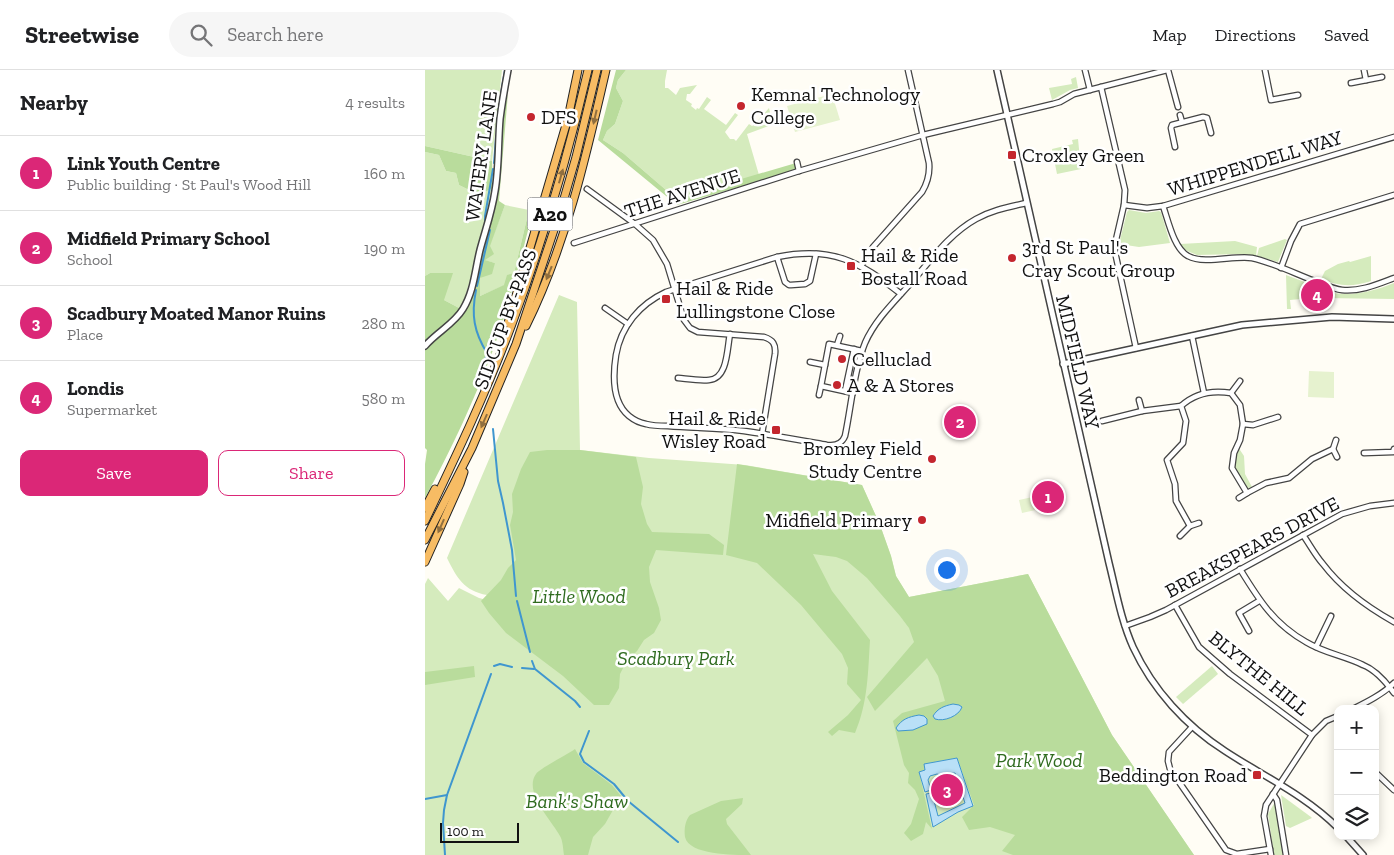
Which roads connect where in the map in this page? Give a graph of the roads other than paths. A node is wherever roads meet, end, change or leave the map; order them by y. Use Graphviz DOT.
graph roads {
  1 [pos="507,70"];
  2 [pos="578,70"];
  3 [pos="588,70"];
  4 [pos="597,70"];
  5 [pos="606,70"];
  6 [pos="908,70"];
  7 [pos="997,70"];
  8 [pos="1085,70"];
  9 [pos="1168,70"];
  10 [pos="1265,70"];
  11 [pos="1364,70"];
  12 [pos="1382,76"];
  13 [pos="1366,80"];
  14 [pos="1351,82"];
  15 [pos="1101,87"];
  16 [pos="1090,90"];
  17 [pos="1298,95"];
  18 [pos="1178,107"];
  19 [pos="1180,114"];
  20 [pos="1007,115"];
  21 [pos="1182,122"];
  22 [pos="1211,133"];
  23 [pos="923,135"];
  24 [pos="1394,137"];
  25 [pos="1175,147"];
  26 [pos="797,162"];
  27 [pos="799,172"];
  28 [pos="587,189"];
  29 [pos="1394,196"];
  30 [pos="1027,203"];
  31 [pos="1124,205"];
  32 [pos="1163,206"];
  33 [pos="635,224"];
  34 [pos="575,244"];
  35 [pos="816,254"];
  36 [pos="777,257"];
  37 [pos="861,266"];
  38 [pos="1281,268"];
  39 [pos="1394,278"];
  40 [pos="675,289"];
  41 [pos="901,294"];
  42 [pos="605,308"];
  43 [pos="1394,319"];
  44 [pos="628,324"];
  45 [pos="729,334"];
  46 [pos="840,336"];
  47 [pos="1192,336"];
  48 [pos="517,344"];
  49 [pos="837,345"];
  50 [pos="425,346"];
  51 [pos="1136,348"];
  52 [pos="854,349"];
  53 [pos="863,351"];
  54 [pos="500,354"];
  55 [pos="810,362"];
  56 [pos="1063,364"];
  57 [pos="825,365"];
  58 [pos="677,378"];
  59 [pos="1240,381"];
  60 [pos="821,386"];
  61 [pos="845,391"];
  62 [pos="853,393"];
  63 [pos="1205,393"];
  64 [pos="1231,393"];
  65 [pos="819,394"];
  66 [pos="1139,400"];
  67 [pos="1181,406"];
  68 [pos="1142,411"];
  69 [pos="1278,417"];
  70 [pos="1102,422"];
  71 [pos="1243,424"];
  72 [pos="762,434"];
  73 [pos="465,437"];
  74 [pos="1336,440"];
  75 [pos="472,448"];
  76 [pos="1333,449"];
  77 [pos="1394,451"];
  78 [pos="1364,452"];
  79 [pos="1337,457"];
  80 [pos="1247,493"];
  81 [pos="1239,498"];
  82 [pos="1394,503"];
  83 [pos="425,508"];
  84 [pos="425,521"];
  85 [pos="1199,523"];
  86 [pos="1191,526"];
  87 [pos="1303,535"];
  88 [pos="1180,536"];
  89 [pos="425,540"];
  90 [pos="425,562"];
  91 [pos="1240,569"];
  92 [pos="1259,601"];
  93 [pos="1175,605"];
  94 [pos="1331,616"];
  95 [pos="1394,622"];
  96 [pos="1125,626"];
  97 [pos="1249,632"];
  98 [pos="1317,648"];
  99 [pos="1394,683"];
  100 [pos="1389,687"];
  101 [pos="1394,693"];
  102 [pos="1360,705"];
  103 [pos="1334,718"];
  104 [pos="1193,727"];
  105 [pos="1312,735"];
  106 [pos="1379,776"];
  107 [pos="1281,784"];
  108 [pos="1394,790"];
  109 [pos="1273,794"];
  110 [pos="1334,825"];
  111 [pos="1350,840"];
  112 [pos="1270,849"];
  113 [pos="1249,854"];
  114 [pos="1271,855"];
  115 [pos="1286,855"];
  116 [pos="1363,855"];
  1 -- 50 [label="street, WATERY LANE"];
  2 -- 54 [label="highway, A20"];
  54 -- 3 [label="highway, SIDCUP BY-PASS / A20, one-way"];
  4 -- 48 [label="highway, SIDCUP BY-PASS / A20"];
  5 -- 48 [label="highway, A20, one-way"];
  6 -- 23 [label="street"];
  7 -- 20 [label="street, MIDFIELD WAY"];
  8 -- 16 [label="street"];
  9 -- 15 [label="street"];
  9 -- 18 [label="street"];
  10 -- 17 [label="street"];
  11 -- 13 [label="street"];
  12 -- 13 [label="street"];
  13 -- 14 [label="street"];
  15 -- 16 [label="street"];
  15 -- 31 [label="street"];
  16 -- 20 [label="street"];
  19 -- 21 [label="street"];
  20 -- 23 [label="street, THE AVENUE"];
  20 -- 30 [label="street, MIDFIELD WAY"];
  21 -- 22 [label="street"];
  21 -- 25 [label="street"];
  23 -- 27 [label="street, THE AVENUE"];
  23 -- 37 [label="street"];
  24 -- 32 [label="street, WHIPPENDELL WAY"];
  26 -- 27 [label="street"];
  27 -- 33 [label="street, THE AVENUE"];
  28 -- 33 [label="street"];
  29 -- 38 [label="street"];
  30 -- 41 [label="street"];
  30 -- 56 [label="street, MIDFIELD WAY"];
  31 -- 32 [label="street, WHIPPENDELL WAY"];
  31 -- 51 [label="street"];
  32 -- 38 [label="street"];
  33 -- 34 [label="street, THE AVENUE"];
  33 -- 40 [label="street"];
  35 -- 36 [label="street"];
  35 -- 36 [label="street"];
  35 -- 37 [label="street"];
  36 -- 40 [label="street"];
  37 -- 41 [label="street"];
  38 -- 39 [label="street"];
  40 -- 44 [label="street"];
  40 -- 45 [label="street"];
  41 -- 53 [label="street"];
  42 -- 44 [label="street"];
  43 -- 47 [label="street"];
  44 -- 72 [label="street"];
  45 -- 58 [label="street"];
  45 -- 72 [label="street"];
  46 -- 49 [label="street"];
  47 -- 51 [label="street"];
  47 -- 63 [label="street"];
  48 -- 75 [label="highway, SIDCUP BY-PASS / A20, one-way"];
  49 -- 52 [label="street"];
  49 -- 57 [label="street"];
  51 -- 56 [label="street"];
  52 -- 53 [label="street"];
  52 -- 61 [label="street"];
  53 -- 62 [label="street"];
  54 -- 73 [label="highway, SIDCUP BY-PASS / A20"];
  55 -- 57 [label="street"];
  56 -- 96 [label="street, MIDFIELD WAY"];
  57 -- 60 [label="street"];
  59 -- 64 [label="street"];
  60 -- 61 [label="street"];
  60 -- 65 [label="street"];
  61 -- 62 [label="street"];
  62 -- 72 [label="street"];
  63 -- 64 [label="street"];
  63 -- 67 [label="street"];
  64 -- 71 [label="street"];
  66 -- 68 [label="street"];
  67 -- 68 [label="street"];
  67 -- 86 [label="street"];
  68 -- 70 [label="street"];
  69 -- 71 [label="street"];
  71 -- 80 [label="street"];
  73 -- 83 [label="highway, A20"];
  73 -- 84 [label="highway, SIDCUP BY-PASS / A20"];
  74 -- 76 [label="street"];
  75 -- 89 [label="highway, SIDCUP BY-PASS / A20"];
  75 -- 90 [label="highway, A20, one-way"];
  76 -- 79 [label="street"];
  76 -- 80 [label="street"];
  77 -- 78 [label="street"];
  80 -- 81 [label="street"];
  82 -- 87 [label="street, BREAKSPEARS DRIVE"];
  85 -- 86 [label="street"];
  86 -- 88 [label="street"];
  87 -- 91 [label="street, BREAKSPEARS DRIVE"];
  87 -- 95 [label="street"];
  91 -- 92 [label="street"];
  91 -- 93 [label="street, BREAKSPEARS DRIVE"];
  92 -- 97 [label="street"];
  92 -- 98 [label="street"];
  93 -- 96 [label="street, BREAKSPEARS DRIVE"];
  93 -- 105 [label="street, BLYTHE HILL"];
  94 -- 98 [label="street"];
  96 -- 104 [label="street, MIDFIELD WAY"];
  98 -- 100 [label="street"];
  99 -- 100 [label="street"];
  100 -- 101 [label="street"];
  100 -- 102 [label="street"];
  103 -- 105 [label="street"];
  104 -- 107 [label="street, MIDFIELD WAY"];
  104 -- 113 [label="street"];
  105 -- 107 [label="street"];
  106 -- 108 [label="street"];
  107 -- 109 [label="street"];
  107 -- 110 [label="street, MIDFIELD WAY"];
  109 -- 112 [label="street"];
  109 -- 115 [label="street"];
  111 -- 116 [label="street"];
  112 -- 113 [label="street"];
  112 -- 114 [label="street"];
}
